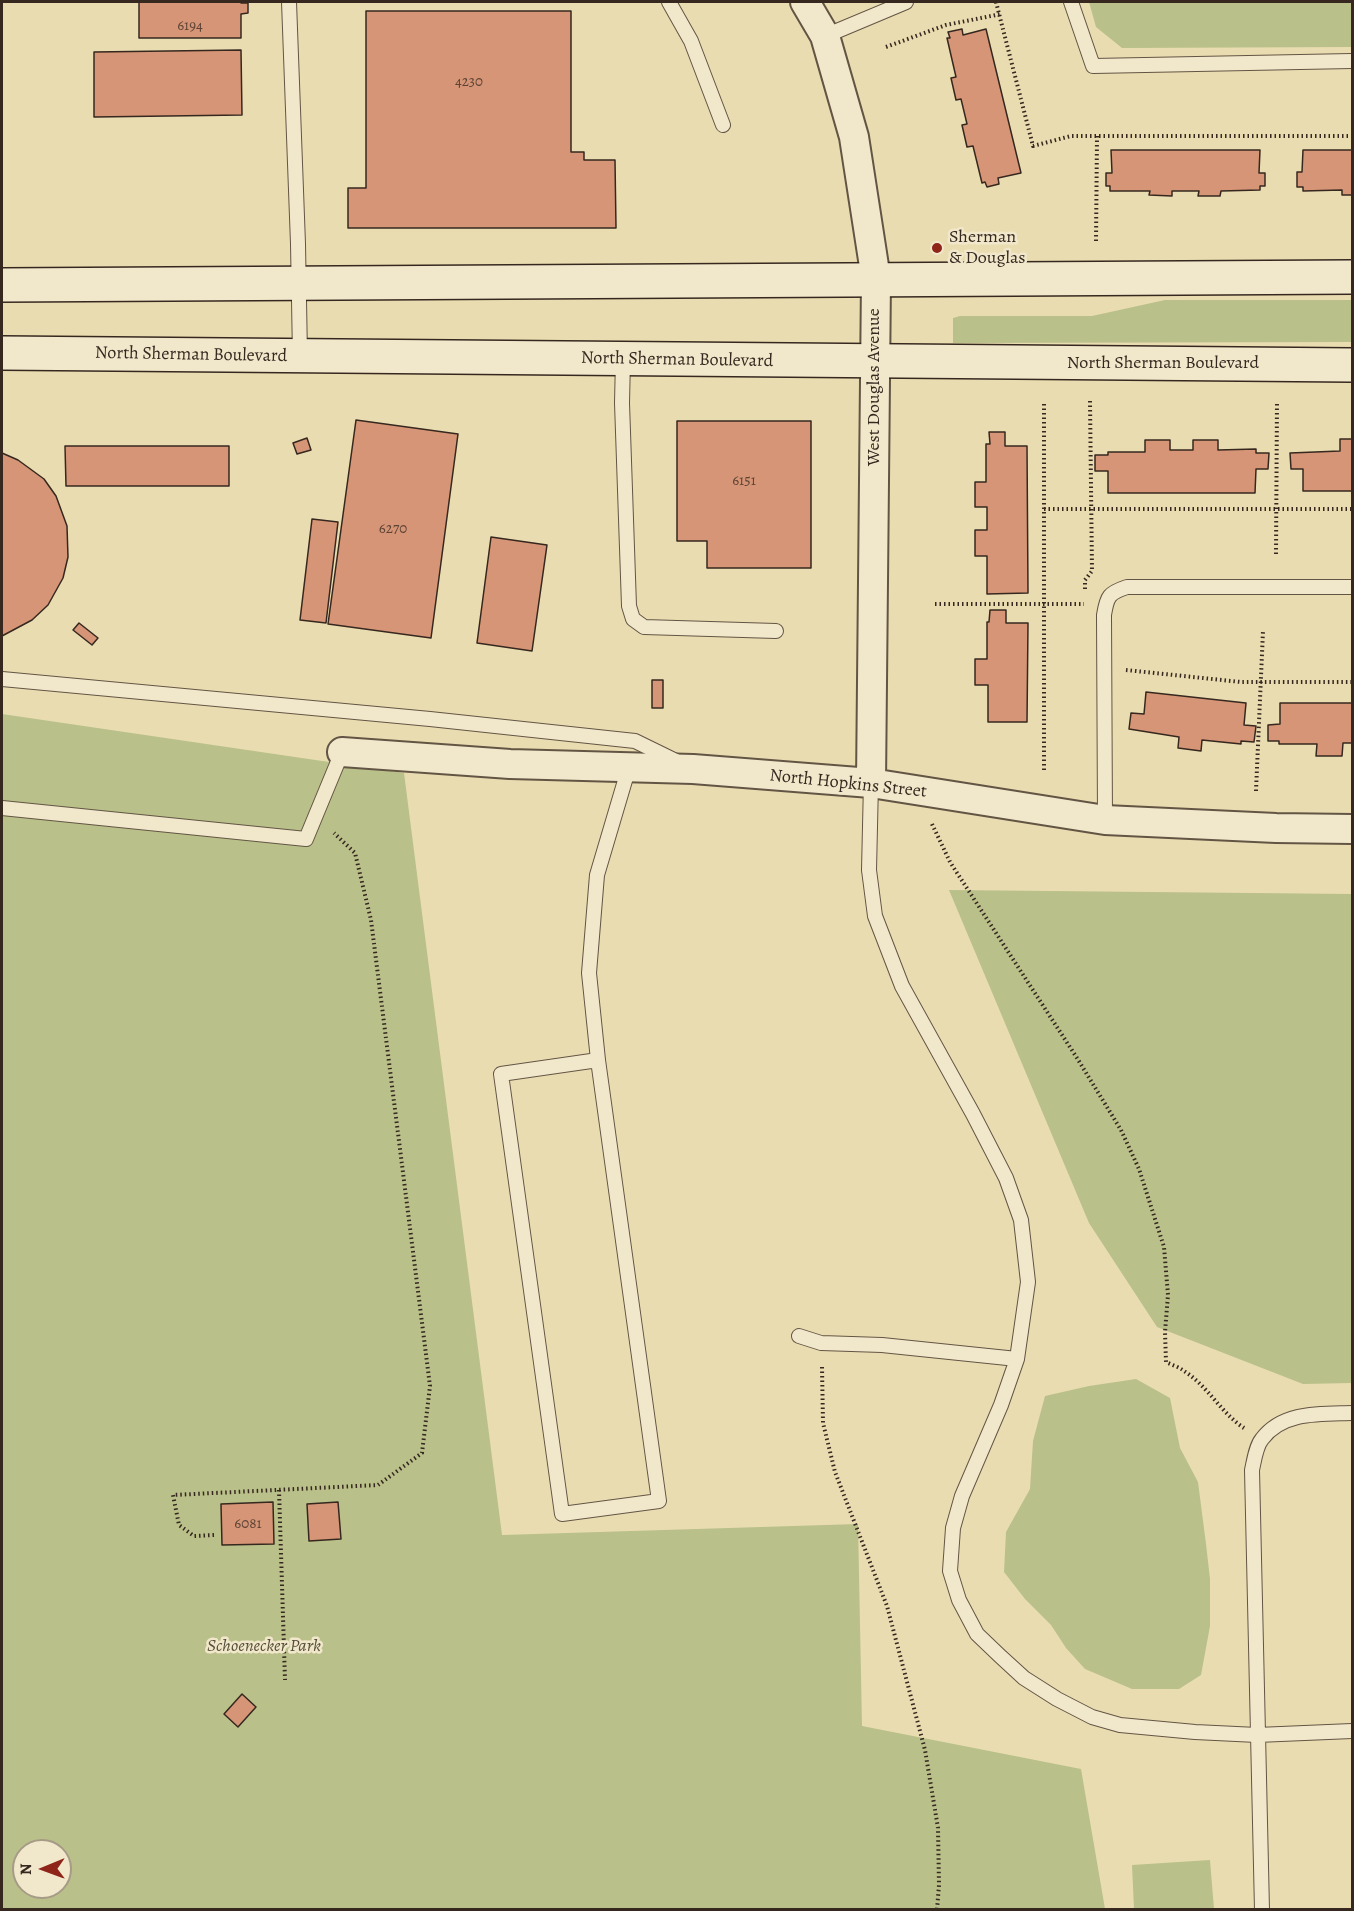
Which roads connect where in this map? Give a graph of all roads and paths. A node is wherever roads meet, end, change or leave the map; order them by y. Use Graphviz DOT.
graph roads {
  1 [pos="289,2"];
  2 [pos="669,2"];
  3 [pos="805,2"];
  4 [pos="906,2"];
  5 [pos="996,2"];
  6 [pos="1071,2"];
  7 [pos="1001,14"];
  8 [pos="825,36"];
  9 [pos="886,47"];
  10 [pos="1353,61"];
  11 [pos="723,125"];
  12 [pos="1097,136"];
  13 [pos="1353,136"];
  14 [pos="1096,241"];
  15 [pos="1353,277"];
  16 [pos="876,279"];
  17 [pos="299,283"];
  18 [pos="2,285"];
  19 [pos="2,353"];
  20 [pos="300,356"];
  21 [pos="623,359"];
  22 [pos="875,362"];
  23 [pos="1353,365"];
  24 [pos="1044,401"];
  25 [pos="1090,401"];
  26 [pos="1277,401"];
  27 [pos="1044,509"];
  28 [pos="1091,509"];
  29 [pos="1276,509"];
  30 [pos="1353,509"];
  31 [pos="1276,554"];
  32 [pos="1353,587"];
  33 [pos="935,604"];
  34 [pos="1044,604"];
  35 [pos="1263,630"];
  36 [pos="776,631"];
  37 [pos="2,679"];
  38 [pos="1126,680"];
  39 [pos="1261,681"];
  40 [pos="1353,682"];
  41 [pos="342,752"];
  42 [pos="629,767"];
  43 [pos="693,769"];
  44 [pos="1044,770"];
  45 [pos="871,783"];
  46 [pos="918,790"];
  47 [pos="1256,791"];
  48 [pos="2,808"];
  49 [pos="315,817"];
  50 [pos="1106,820"];
  51 [pos="1353,829"];
  52 [pos="598,1060"];
  53 [pos="798,1336"];
  54 [pos="821,1343"];
  55 [pos="1017,1359"];
  56 [pos="1353,1413"];
  57 [pos="1261,1440"];
  58 [pos="279,1490"];
  59 [pos="214,1535"];
  60 [pos="285,1680"];
  61 [pos="1353,1731"];
  62 [pos="1257,1735"];
  63 [pos="937,1910"];
  64 [pos="1262,1910"];
  1 -- 17 [label="lane"];
  2 -- 11 [label="lane"];
  3 -- 8 [label="street, West Douglas Avenue"];
  4 -- 8 [label="lane"];
  5 -- 7 [label="path"];
  6 -- 10 [label="lane"];
  7 -- 9 [label="path"];
  7 -- 12 [label="path"];
  8 -- 16 [label="street, West Douglas Avenue"];
  12 -- 13 [label="path"];
  12 -- 14 [label="path"];
  15 -- 16 [label="main road"];
  16 -- 17 [label="main road"];
  16 -- 22 [label="street, West Douglas Avenue"];
  17 -- 18 [label="main road"];
  17 -- 20 [label="lane"];
  19 -- 20 [label="main road, North Sherman Boulevard"];
  20 -- 21 [label="main road, North Sherman Boulevard"];
  21 -- 22 [label="main road, North Sherman Boulevard"];
  21 -- 36 [label="lane"];
  22 -- 23 [label="main road, North Sherman Boulevard"];
  22 -- 45 [label="street, West Douglas Avenue"];
  24 -- 27 [label="path"];
  25 -- 28 [label="path"];
  26 -- 29 [label="path"];
  27 -- 28 [label="path"];
  27 -- 34 [label="path"];
  28 -- 29 [label="path"];
  28 -- 34 [label="path"];
  29 -- 30 [label="path"];
  29 -- 31 [label="path"];
  32 -- 50 [label="lane"];
  33 -- 34 [label="path"];
  34 -- 44 [label="path"];
  35 -- 39 [label="path"];
  37 -- 43 [label="lane"];
  38 -- 39 [label="path"];
  39 -- 40 [label="path"];
  39 -- 47 [label="path"];
  41 -- 42 [label="street, North Hopkins Street"];
  41 -- 49 [label="lane"];
  42 -- 43 [label="street, North Hopkins Street"];
  42 -- 52 [label="lane"];
  43 -- 45 [label="street, North Hopkins Street"];
  45 -- 46 [label="street, North Hopkins Street"];
  45 -- 55 [label="lane"];
  46 -- 50 [label="street, North Hopkins Street"];
  46 -- 57 [label="path"];
  48 -- 49 [label="lane"];
  49 -- 58 [label="path"];
  50 -- 51 [label="street, North Hopkins Street"];
  52 -- 52 [label="lane"];
  53 -- 54 [label="lane"];
  54 -- 55 [label="lane"];
  54 -- 63 [label="path"];
  55 -- 62 [label="lane"];
  56 -- 57 [label="lane"];
  57 -- 62 [label="lane"];
  58 -- 59 [label="path"];
  58 -- 60 [label="path"];
  61 -- 62 [label="lane"];
  62 -- 64 [label="lane"];
}
